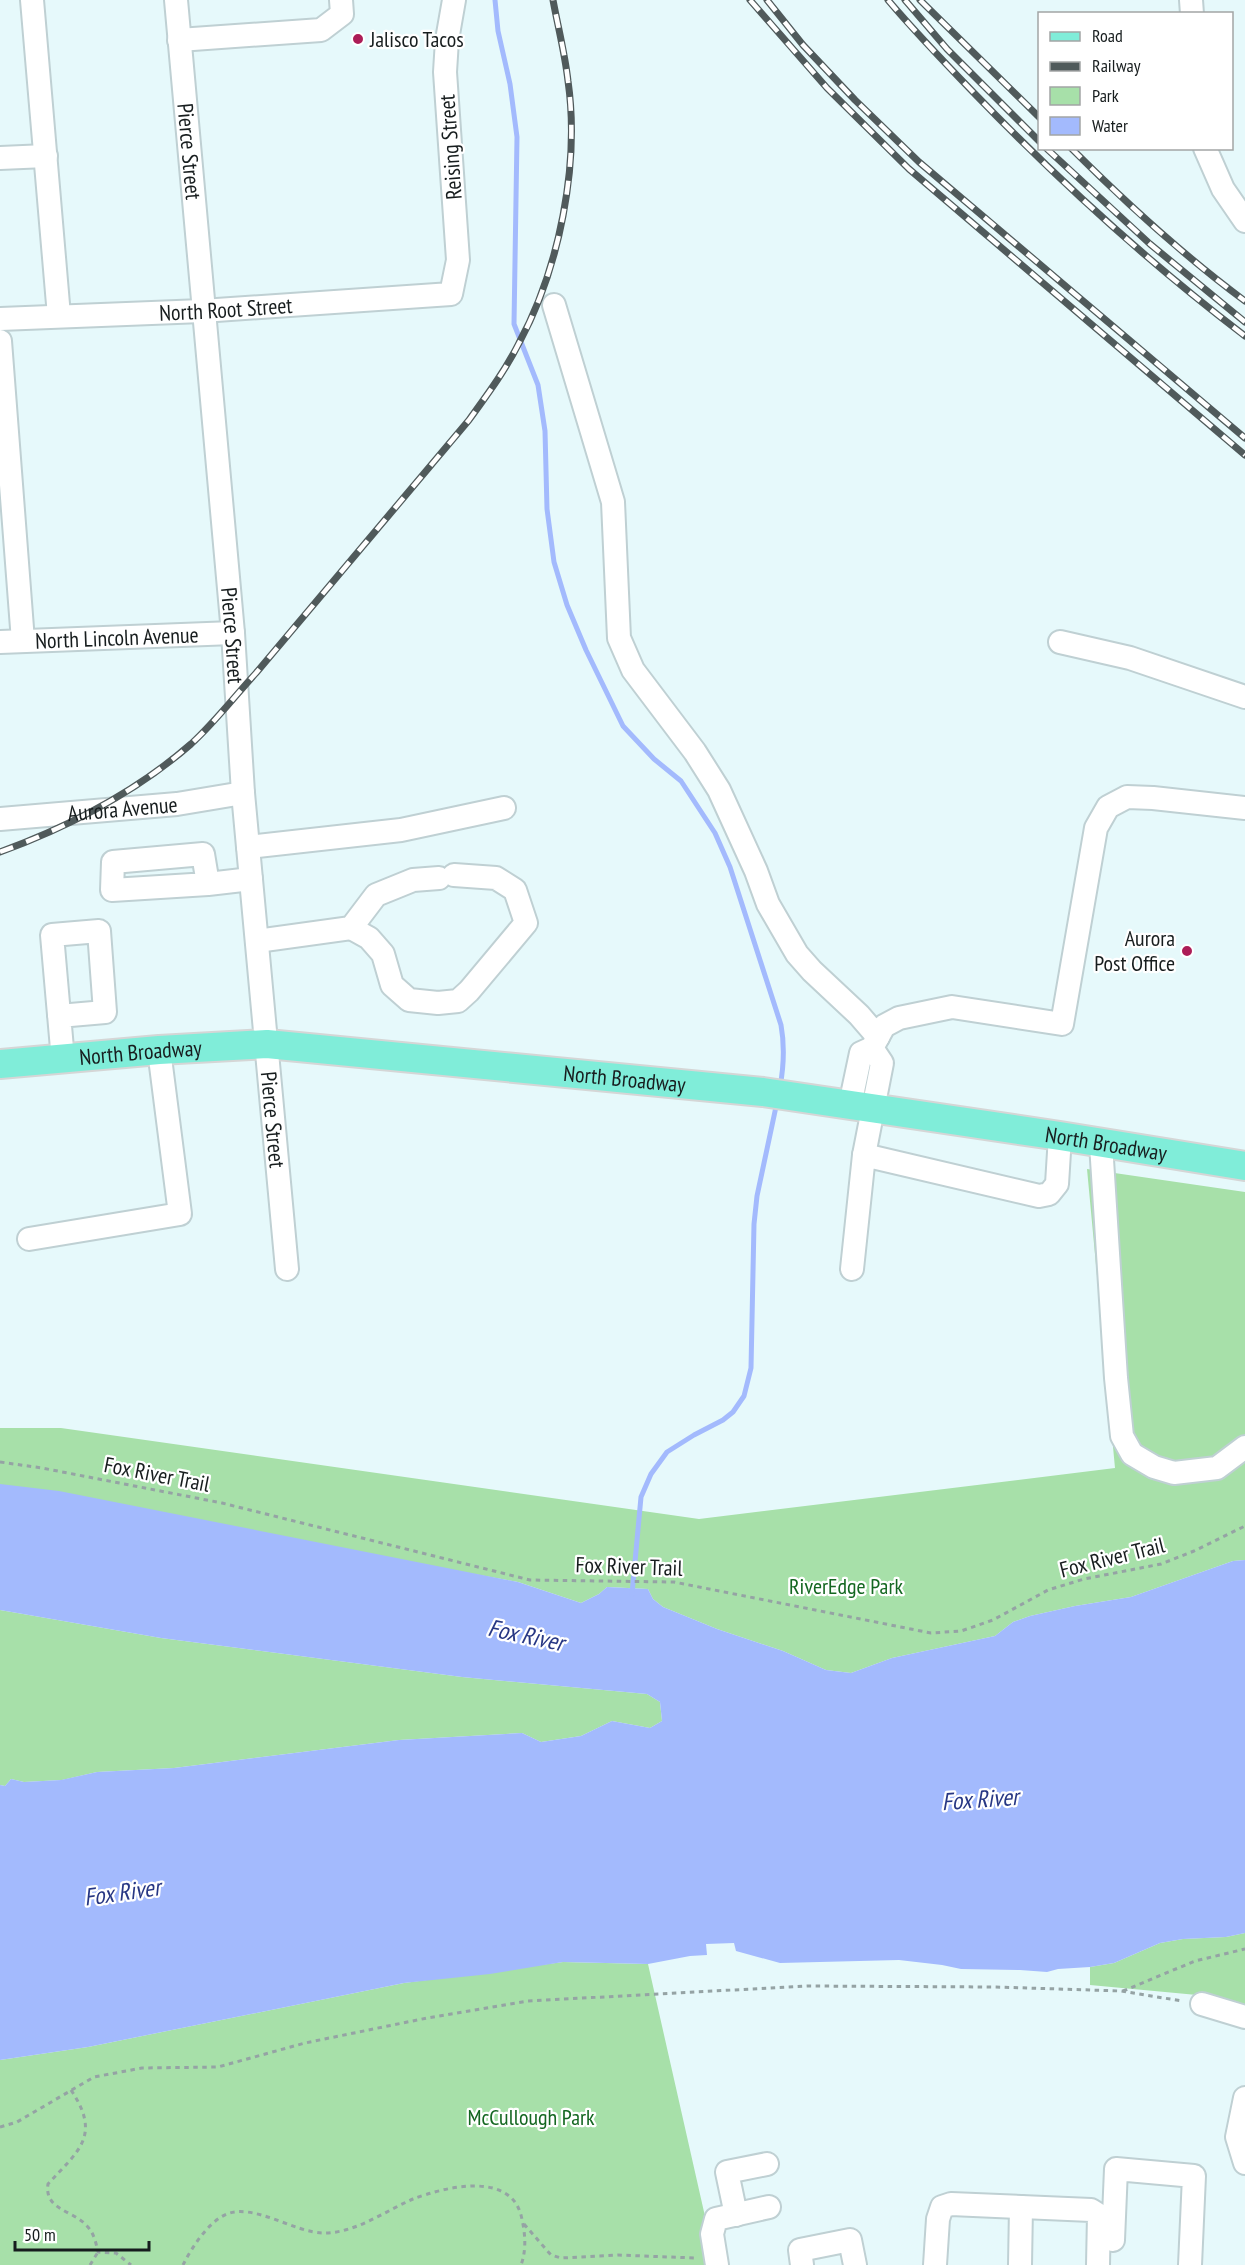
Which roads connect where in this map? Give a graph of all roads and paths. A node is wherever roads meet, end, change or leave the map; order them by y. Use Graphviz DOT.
graph roads {
  1 [pos="32,0"];
  2 [pos="176,0"];
  3 [pos="341,0"];
  4 [pos="454,0"];
  5 [pos="179,40"];
  6 [pos="1206,150"];
  7 [pos="46,156"];
  8 [pos="0,158"];
  9 [pos="1245,221"];
  10 [pos="451,294"];
  11 [pos="554,305"];
  12 [pos="202,311"];
  13 [pos="59,316"];
  14 [pos="0,319"];
  15 [pos="0,341"];
  16 [pos="5,479"];
  17 [pos="232,633"];
  18 [pos="23,641"];
  19 [pos="0,642"];
  20 [pos="1060,642"];
  21 [pos="1245,697"];
  22 [pos="243,794"];
  23 [pos="504,808"];
  24 [pos="1245,808"];
  25 [pos="0,819"];
  26 [pos="248,847"];
  27 [pos="251,879"];
  28 [pos="208,884"];
  29 [pos="351,928"];
  30 [pos="257,941"];
  31 [pos="59,1016"];
  32 [pos="875,1042"];
  33 [pos="267,1044"];
  34 [pos="159,1050"];
  35 [pos="63,1060"];
  36 [pos="0,1064"];
  37 [pos="861,1106"];
  38 [pos="1060,1136"];
  39 [pos="1101,1144"];
  40 [pos="864,1155"];
  41 [pos="1245,1166"];
  42 [pos="29,1239"];
  43 [pos="286,1269"];
  44 [pos="852,1269"];
  45 [pos="1245,1447"];
  46 [pos="0,1462"];
  47 [pos="1245,1526"];
  48 [pos="1245,1948"];
  49 [pos="1121,1991"];
  50 [pos="1202,2004"];
  51 [pos="1245,2017"];
  52 [pos="71,2090"];
  53 [pos="1245,2098"];
  54 [pos="0,2127"];
  55 [pos="1245,2163"];
  56 [pos="767,2164"];
  57 [pos="769,2207"];
  58 [pos="1022,2207"];
  59 [pos="736,2215"];
  60 [pos="523,2223"];
  61 [pos="98,2252"];
  62 [pos="716,2262"];
  63 [pos="90,2265"];
  64 [pos="131,2265"];
  65 [pos="183,2265"];
  66 [pos="521,2265"];
  67 [pos="802,2265"];
  68 [pos="855,2265"];
  69 [pos="935,2265"];
  70 [pos="1020,2265"];
  71 [pos="1098,2265"];
  72 [pos="1111,2265"];
  73 [pos="1190,2265"];
  1 -- 7 [label="street"];
  2 -- 5 [label="street, Pierce Street"];
  3 -- 5 [label="street"];
  4 -- 10 [label="street, Reising Street"];
  5 -- 12 [label="street, Pierce Street"];
  6 -- 9 [label="street"];
  7 -- 8 [label="street"];
  7 -- 13 [label="street"];
  10 -- 12 [label="street, North Root Street"];
  11 -- 32 [label="street"];
  12 -- 13 [label="street, North Root Street"];
  12 -- 17 [label="street, Pierce Street"];
  13 -- 14 [label="street, North Root Street"];
  15 -- 16 [label="street"];
  16 -- 18 [label="street"];
  17 -- 18 [label="street, North Lincoln Avenue"];
  17 -- 22 [label="street, Pierce Street"];
  18 -- 19 [label="street, North Lincoln Avenue"];
  20 -- 21 [label="street"];
  22 -- 25 [label="street, Aurora Avenue"];
  22 -- 26 [label="street, Pierce Street"];
  23 -- 26 [label="street"];
  24 -- 32 [label="street"];
  26 -- 27 [label="street, Pierce Street"];
  27 -- 28 [label="street"];
  27 -- 30 [label="street, Pierce Street"];
  29 -- 29 [label="street"];
  29 -- 30 [label="street"];
  30 -- 33 [label="street, Pierce Street"];
  31 -- 35 [label="street"];
  32 -- 37 [label="street"];
  33 -- 34 [label="main road, North Broadway"];
  33 -- 37 [label="main road, North Broadway"];
  33 -- 43 [label="street, Pierce Street"];
  34 -- 35 [label="main road, North Broadway"];
  34 -- 42 [label="street"];
  35 -- 36 [label="main road, North Broadway"];
  37 -- 38 [label="main road, North Broadway"];
  37 -- 40 [label="street"];
  38 -- 39 [label="main road, North Broadway"];
  38 -- 40 [label="street"];
  39 -- 41 [label="main road, North Broadway"];
  39 -- 45 [label="street"];
  40 -- 44 [label="street"];
  46 -- 47 [label="path, Fox River Trail"];
  48 -- 49 [label="path"];
  49 -- 50 [label="path"];
  49 -- 52 [label="path"];
  50 -- 51 [label="street"];
  52 -- 54 [label="path"];
  52 -- 61 [label="path"];
  53 -- 55 [label="street"];
  56 -- 59 [label="street"];
  57 -- 59 [label="street"];
  58 -- 69 [label="street"];
  58 -- 70 [label="street"];
  58 -- 71 [label="street"];
  59 -- 62 [label="street"];
  60 -- 62 [label="path"];
  60 -- 65 [label="path"];
  60 -- 66 [label="path"];
  61 -- 63 [label="path"];
  61 -- 64 [label="path"];
  67 -- 68 [label="street"];
  72 -- 73 [label="street"];
}
